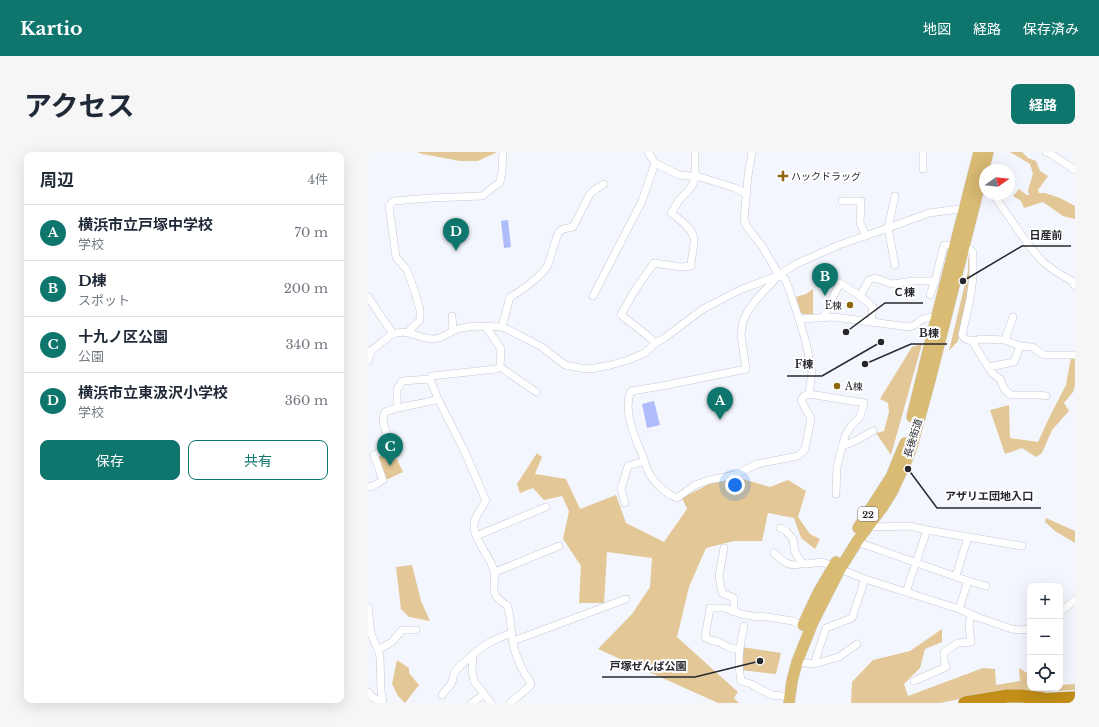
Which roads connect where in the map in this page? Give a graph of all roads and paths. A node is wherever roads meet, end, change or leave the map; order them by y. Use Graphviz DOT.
graph roads {
  1 [pos="503,152"];
  2 [pos="648,152"];
  3 [pos="695,152"];
  4 [pos="752,152"];
  5 [pos="924,152"];
  6 [pos="979,152"];
  7 [pos="988,152"];
  8 [pos="1046,152"];
  9 [pos="655,163"];
  10 [pos="986,164"];
  11 [pos="922,169"];
  12 [pos="1075,170"];
  13 [pos="695,177"];
  14 [pos="604,184"];
  15 [pos="979,188"];
  16 [pos="747,194"];
  17 [pos="895,196"];
  18 [pos="997,200"];
  19 [pos="842,201"];
  20 [pos="968,208"];
  21 [pos="888,228"];
  22 [pos="866,236"];
  23 [pos="960,246"];
  24 [pos="895,265"];
  25 [pos="779,275"];
  26 [pos="935,281"];
  27 [pos="1075,286"];
  28 [pos="930,295"];
  29 [pos="593,296"];
  30 [pos="860,296"];
  31 [pos="368,297"];
  32 [pos="452,316"];
  33 [pos="1013,317"];
  34 [pos="823,318"];
  35 [pos="799,319"];
  36 [pos="941,319"];
  37 [pos="870,321"];
  38 [pos="486,327"];
  39 [pos="502,327"];
  40 [pos="453,331"];
  41 [pos="408,332"];
  42 [pos="393,334"];
  43 [pos="1005,340"];
  44 [pos="972,341"];
  45 [pos="655,343"];
  46 [pos="1020,346"];
  47 [pos="369,351"];
  48 [pos="1075,355"];
  49 [pos="368,361"];
  50 [pos="500,367"];
  51 [pos="988,367"];
  52 [pos="430,380"];
  53 [pos="536,392"];
  54 [pos="809,394"];
  55 [pos="1046,396"];
  56 [pos="438,399"];
  57 [pos="397,407"];
  58 [pos="873,431"];
  59 [pos="842,446"];
  60 [pos="644,461"];
  61 [pos="368,487"];
  62 [pos="836,494"];
  63 [pos="625,503"];
  64 [pos="546,507"];
  65 [pos="868,526"];
  66 [pos="780,528"];
  67 [pos="927,530"];
  68 [pos="476,536"];
  69 [pos="968,537"];
  70 [pos="858,540"];
  71 [pos="559,546"];
  72 [pos="1022,546"];
  73 [pos="724,548"];
  74 [pos="774,553"];
  75 [pos="802,563"];
  76 [pos="917,563"];
  77 [pos="837,567"];
  78 [pos="495,572"];
  79 [pos="956,576"];
  80 [pos="865,579"];
  81 [pos="968,581"];
  82 [pos="986,586"];
  83 [pos="906,592"];
  84 [pos="626,599"];
  85 [pos="1075,600"];
  86 [pos="368,607"];
  87 [pos="959,609"];
  88 [pos="1063,610"];
  89 [pos="734,612"];
  90 [pos="972,614"];
  91 [pos="744,626"];
  92 [pos="803,626"];
  93 [pos="1027,629"];
  94 [pos="416,630"];
  95 [pos="512,633"];
  96 [pos="513,641"];
  97 [pos="857,644"];
  98 [pos="378,650"];
  99 [pos="739,650"];
  100 [pos="473,653"];
  101 [pos="797,662"];
  102 [pos="814,664"];
  103 [pos="914,681"];
  104 [pos="368,692"];
  105 [pos="484,694"];
  106 [pos="442,695"];
  107 [pos="1075,698"];
  108 [pos="1043,700"];
  109 [pos="785,701"];
  110 [pos="383,703"];
  111 [pos="472,703"];
  112 [pos="491,703"];
  113 [pos="511,703"];
  114 [pos="965,703"];
  115 [pos="1009,703"];
  1 -- 41 [label="street"];
  2 -- 9 [label="street"];
  3 -- 13 [label="street"];
  4 -- 16 [label="street"];
  5 -- 11 [label="street"];
  6 -- 20 [label="main road, 長後街道 / 22"];
  7 -- 10 [label="main road, 長後街道 / 22"];
  8 -- 12 [label="street"];
  9 -- 13 [label="street"];
  9 -- 29 [label="street"];
  13 -- 16 [label="street"];
  13 -- 45 [label="street"];
  14 -- 39 [label="street"];
  15 -- 20 [label="main road, 長後街道 / 22"];
  16 -- 25 [label="street"];
  17 -- 21 [label="street"];
  18 -- 27 [label="street"];
  19 -- 22 [label="street"];
  20 -- 21 [label="street"];
  20 -- 23 [label="main road, 長後街道 / 22"];
  21 -- 22 [label="street"];
  21 -- 24 [label="street"];
  22 -- 25 [label="street"];
  23 -- 26 [label="street"];
  23 -- 36 [label="main road, 長後街道 / 22"];
  23 -- 44 [label="street"];
  25 -- 35 [label="street"];
  25 -- 45 [label="street"];
  25 -- 60 [label="street"];
  26 -- 28 [label="street"];
  26 -- 30 [label="street"];
  30 -- 34 [label="street"];
  30 -- 37 [label="street"];
  31 -- 42 [label="street"];
  32 -- 40 [label="street"];
  33 -- 43 [label="street"];
  34 -- 35 [label="street"];
  34 -- 37 [label="street"];
  35 -- 54 [label="street"];
  36 -- 37 [label="street"];
  36 -- 65 [label="main road, 長後街道 / 22"];
  36 -- 77 [label="main road, 長後街道 / 22"];
  38 -- 39 [label="street"];
  38 -- 40 [label="street"];
  38 -- 50 [label="street"];
  39 -- 45 [label="street"];
  40 -- 41 [label="street"];
  41 -- 42 [label="street"];
  42 -- 47 [label="street"];
  43 -- 44 [label="street"];
  43 -- 46 [label="street"];
  44 -- 51 [label="street"];
  46 -- 48 [label="street"];
  46 -- 51 [label="street"];
  47 -- 49 [label="street"];
  50 -- 52 [label="street"];
  50 -- 53 [label="street"];
  51 -- 55 [label="street"];
  52 -- 56 [label="street"];
  52 -- 57 [label="street"];
  54 -- 59 [label="street"];
  54 -- 60 [label="street"];
  56 -- 57 [label="street"];
  56 -- 68 [label="street"];
  57 -- 61 [label="street"];
  58 -- 59 [label="street"];
  59 -- 62 [label="street"];
  60 -- 63 [label="street"];
  64 -- 68 [label="street"];
  65 -- 67 [label="street"];
  65 -- 70 [label="main road, 長後街道 / 22"];
  66 -- 75 [label="street"];
  67 -- 69 [label="street"];
  67 -- 76 [label="street"];
  68 -- 78 [label="street"];
  69 -- 72 [label="street"];
  69 -- 79 [label="street"];
  70 -- 76 [label="street"];
  70 -- 77 [label="main road, 長後街道 / 22"];
  71 -- 78 [label="street"];
  73 -- 89 [label="street"];
  74 -- 75 [label="street"];
  75 -- 77 [label="street"];
  76 -- 79 [label="street"];
  76 -- 83 [label="street"];
  77 -- 80 [label="street"];
  77 -- 92 [label="main road, 長後街道 / 22"];
  77 -- 101 [label="main road, 長後街道 / 22"];
  78 -- 95 [label="street"];
  79 -- 81 [label="street"];
  80 -- 83 [label="street"];
  80 -- 102 [label="street"];
  81 -- 82 [label="street"];
  81 -- 87 [label="street"];
  83 -- 87 [label="street"];
  84 -- 96 [label="street"];
  85 -- 88 [label="street"];
  86 -- 98 [label="street"];
  87 -- 90 [label="street"];
  89 -- 92 [label="street"];
  89 -- 99 [label="street"];
  90 -- 93 [label="street"];
  90 -- 103 [label="street"];
  91 -- 99 [label="street"];
  92 -- 109 [label="main road, 長後街道 / 22"];
  94 -- 98 [label="street"];
  95 -- 96 [label="street"];
  95 -- 100 [label="street"];
  96 -- 113 [label="street"];
  97 -- 102 [label="street"];
  98 -- 110 [label="street"];
  99 -- 109 [label="street"];
  100 -- 105 [label="street"];
  100 -- 106 [label="street"];
  101 -- 102 [label="street"];
  101 -- 109 [label="main road, 長後街道 / 22"];
  104 -- 110 [label="street"];
  105 -- 111 [label="street"];
  105 -- 112 [label="street"];
  107 -- 108 [label="highway"];
  108 -- 114 [label="highway"];
  108 -- 115 [label="highway"];
}
